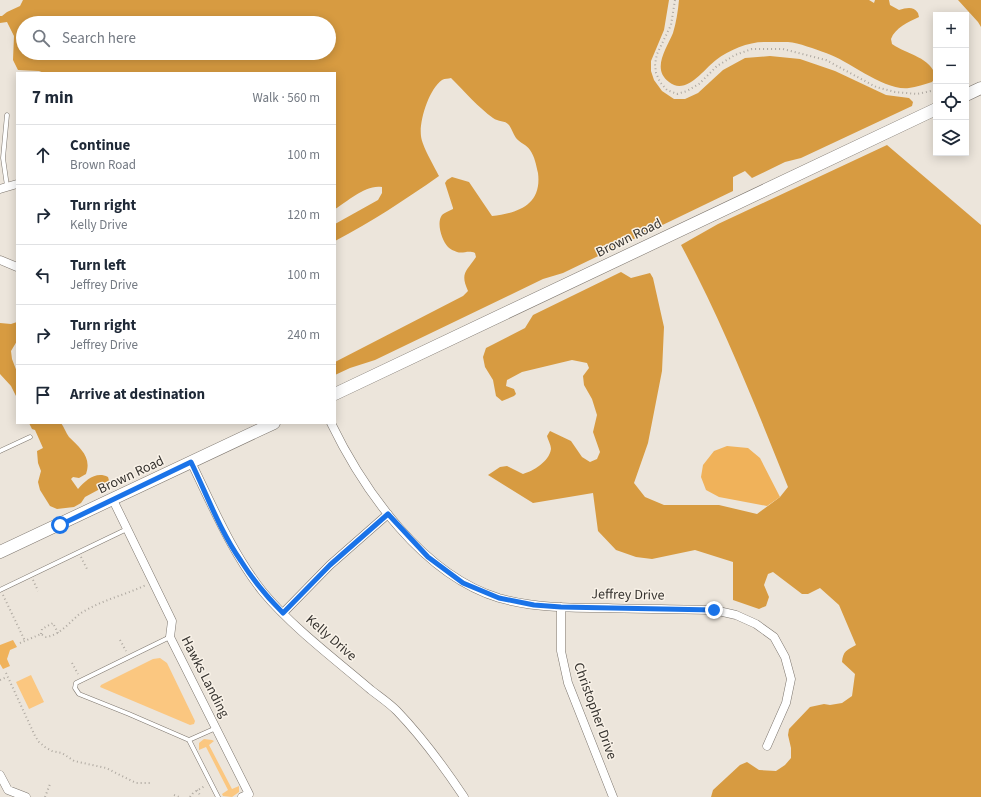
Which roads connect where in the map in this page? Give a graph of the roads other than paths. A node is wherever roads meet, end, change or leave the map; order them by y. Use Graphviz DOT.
graph roads {
  1 [pos="981,88"];
  2 [pos="969,94"];
  3 [pos="933,110"];
  4 [pos="7,115"];
  5 [pos="16,184"];
  6 [pos="3,188"];
  7 [pos="0,260"];
  8 [pos="16,267"];
  9 [pos="336,394"];
  10 [pos="272,424"];
  11 [pos="332,424"];
  12 [pos="30,437"];
  13 [pos="0,451"];
  14 [pos="191,462"];
  15 [pos="113,500"];
  16 [pos="388,514"];
  17 [pos="127,529"];
  18 [pos="0,552"];
  19 [pos="0,590"];
  20 [pos="561,607"];
  21 [pos="283,613"];
  22 [pos="170,637"];
  23 [pos="216,728"];
  24 [pos="189,740"];
  25 [pos="766,746"];
  26 [pos="0,775"];
  27 [pos="26,797"];
  28 [pos="218,797"];
  29 [pos="242,797"];
  30 [pos="464,797"];
  31 [pos="613,797"];
  1 -- 2 [label="street"];
  3 -- 9 [label="street, Brown Road"];
  4 -- 6 [label="lane"];
  5 -- 6 [label="street"];
  7 -- 8 [label="street"];
  10 -- 14 [label="street, Brown Road"];
  11 -- 16 [label="street, Jeffrey Drive"];
  12 -- 13 [label="lane"];
  14 -- 15 [label="street, Brown Road"];
  14 -- 21 [label="street, Kelly Drive"];
  15 -- 17 [label="street, Hawks Landing"];
  15 -- 18 [label="street, Brown Road"];
  16 -- 20 [label="street, Jeffrey Drive"];
  16 -- 21 [label="street"];
  17 -- 19 [label="lane"];
  17 -- 22 [label="street, Hawks Landing"];
  20 -- 25 [label="street, Jeffrey Drive"];
  20 -- 31 [label="street, Christopher Drive"];
  21 -- 30 [label="street, Kelly Drive"];
  22 -- 23 [label="street, Hawks Landing"];
  22 -- 24 [label="lane"];
  23 -- 24 [label="lane"];
  23 -- 29 [label="street, Hawks Landing"];
  24 -- 28 [label="lane"];
  26 -- 27 [label="street"];
}
